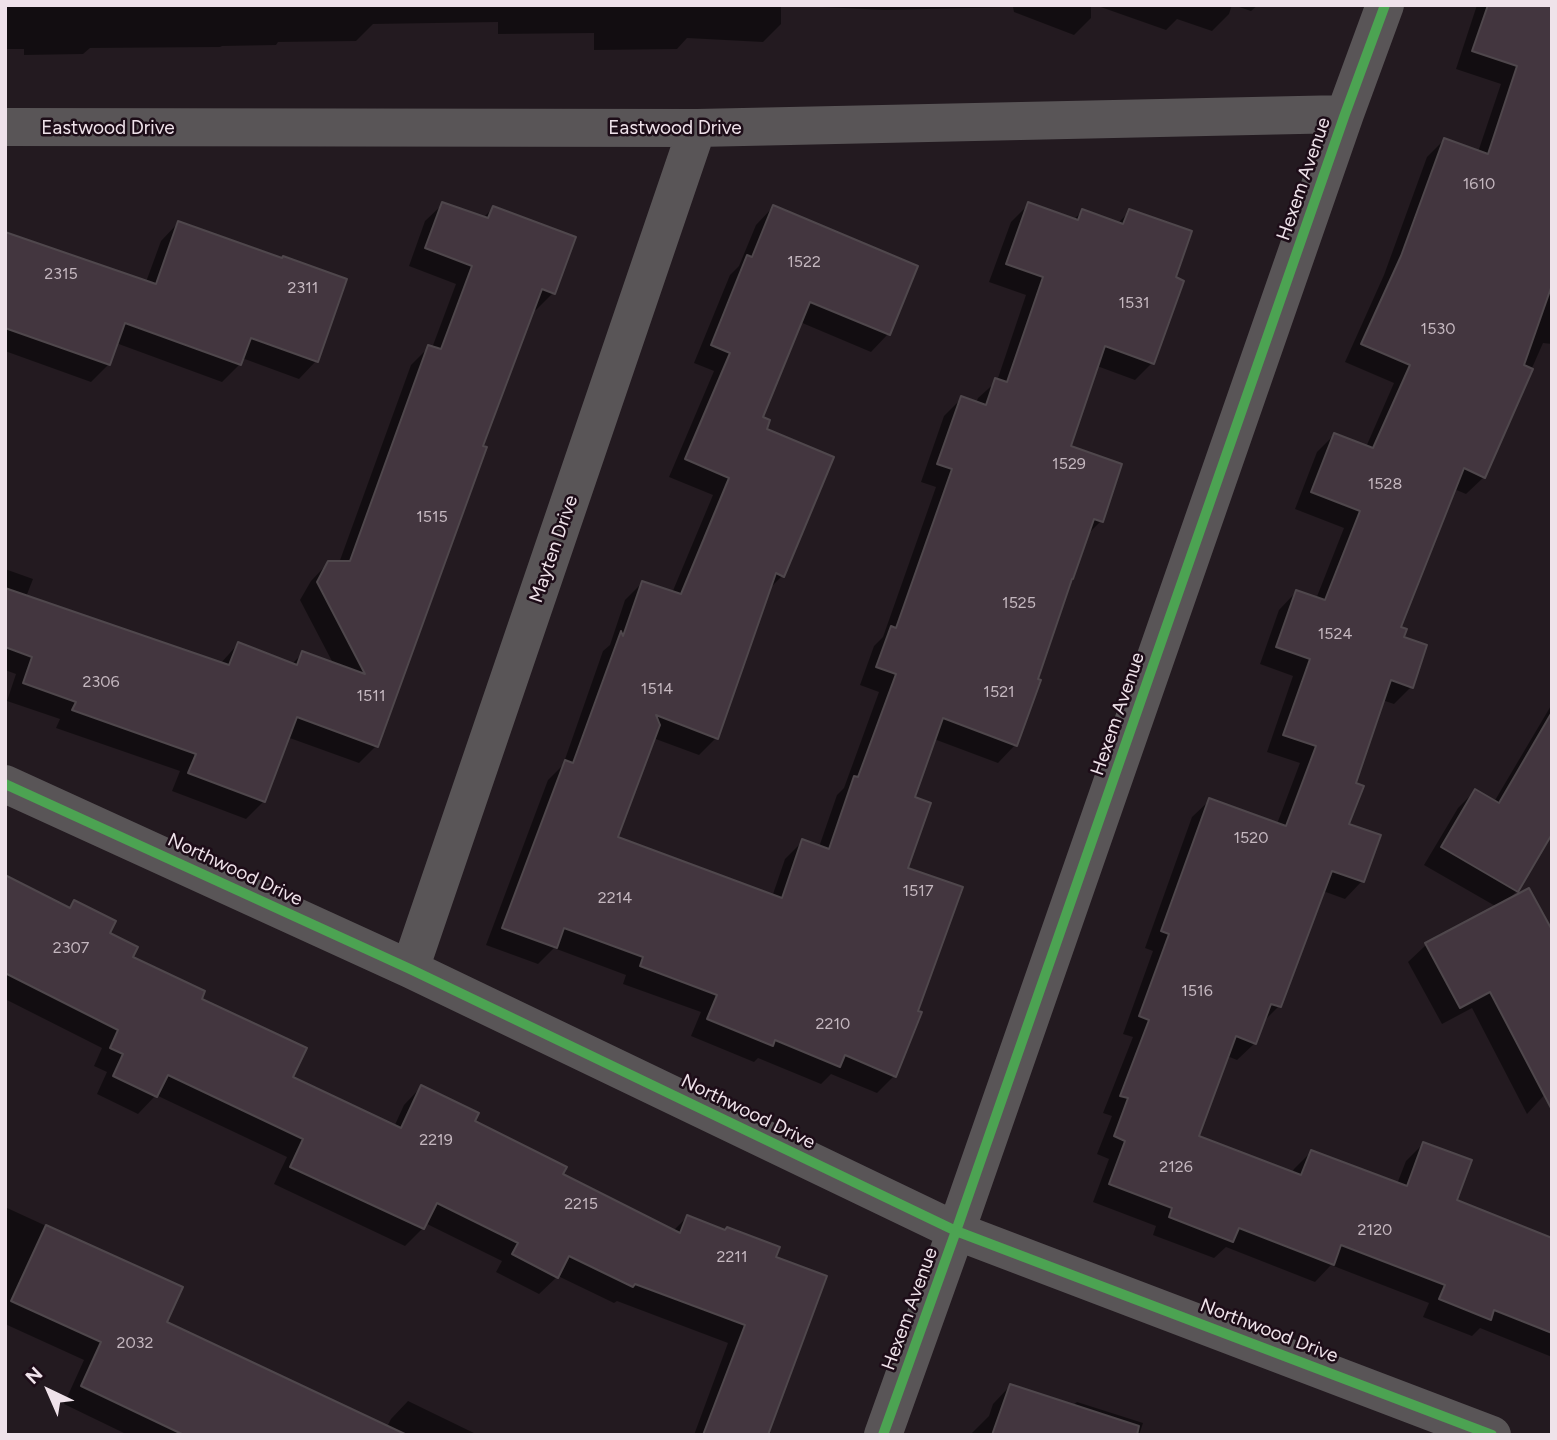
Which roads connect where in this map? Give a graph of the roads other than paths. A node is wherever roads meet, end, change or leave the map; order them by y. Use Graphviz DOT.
graph roads {
  1 [pos="1385,5"];
  2 [pos="1345,114"];
  3 [pos="5,128"];
  4 [pos="698,128"];
  5 [pos="5,784"];
  6 [pos="410,970"];
  7 [pos="956,1231"];
  8 [pos="1482,1433"];
  9 [pos="883,1435"];
  1 -- 2 [label="street, Hexem Avenue"];
  2 -- 4 [label="street, Eastwood Drive"];
  2 -- 7 [label="street, Hexem Avenue"];
  3 -- 4 [label="street, Eastwood Drive"];
  4 -- 6 [label="street, Mayten Drive"];
  5 -- 6 [label="street, Northwood Drive"];
  6 -- 7 [label="street, Northwood Drive"];
  7 -- 8 [label="street, Northwood Drive"];
  7 -- 9 [label="street, Hexem Avenue"];
}
